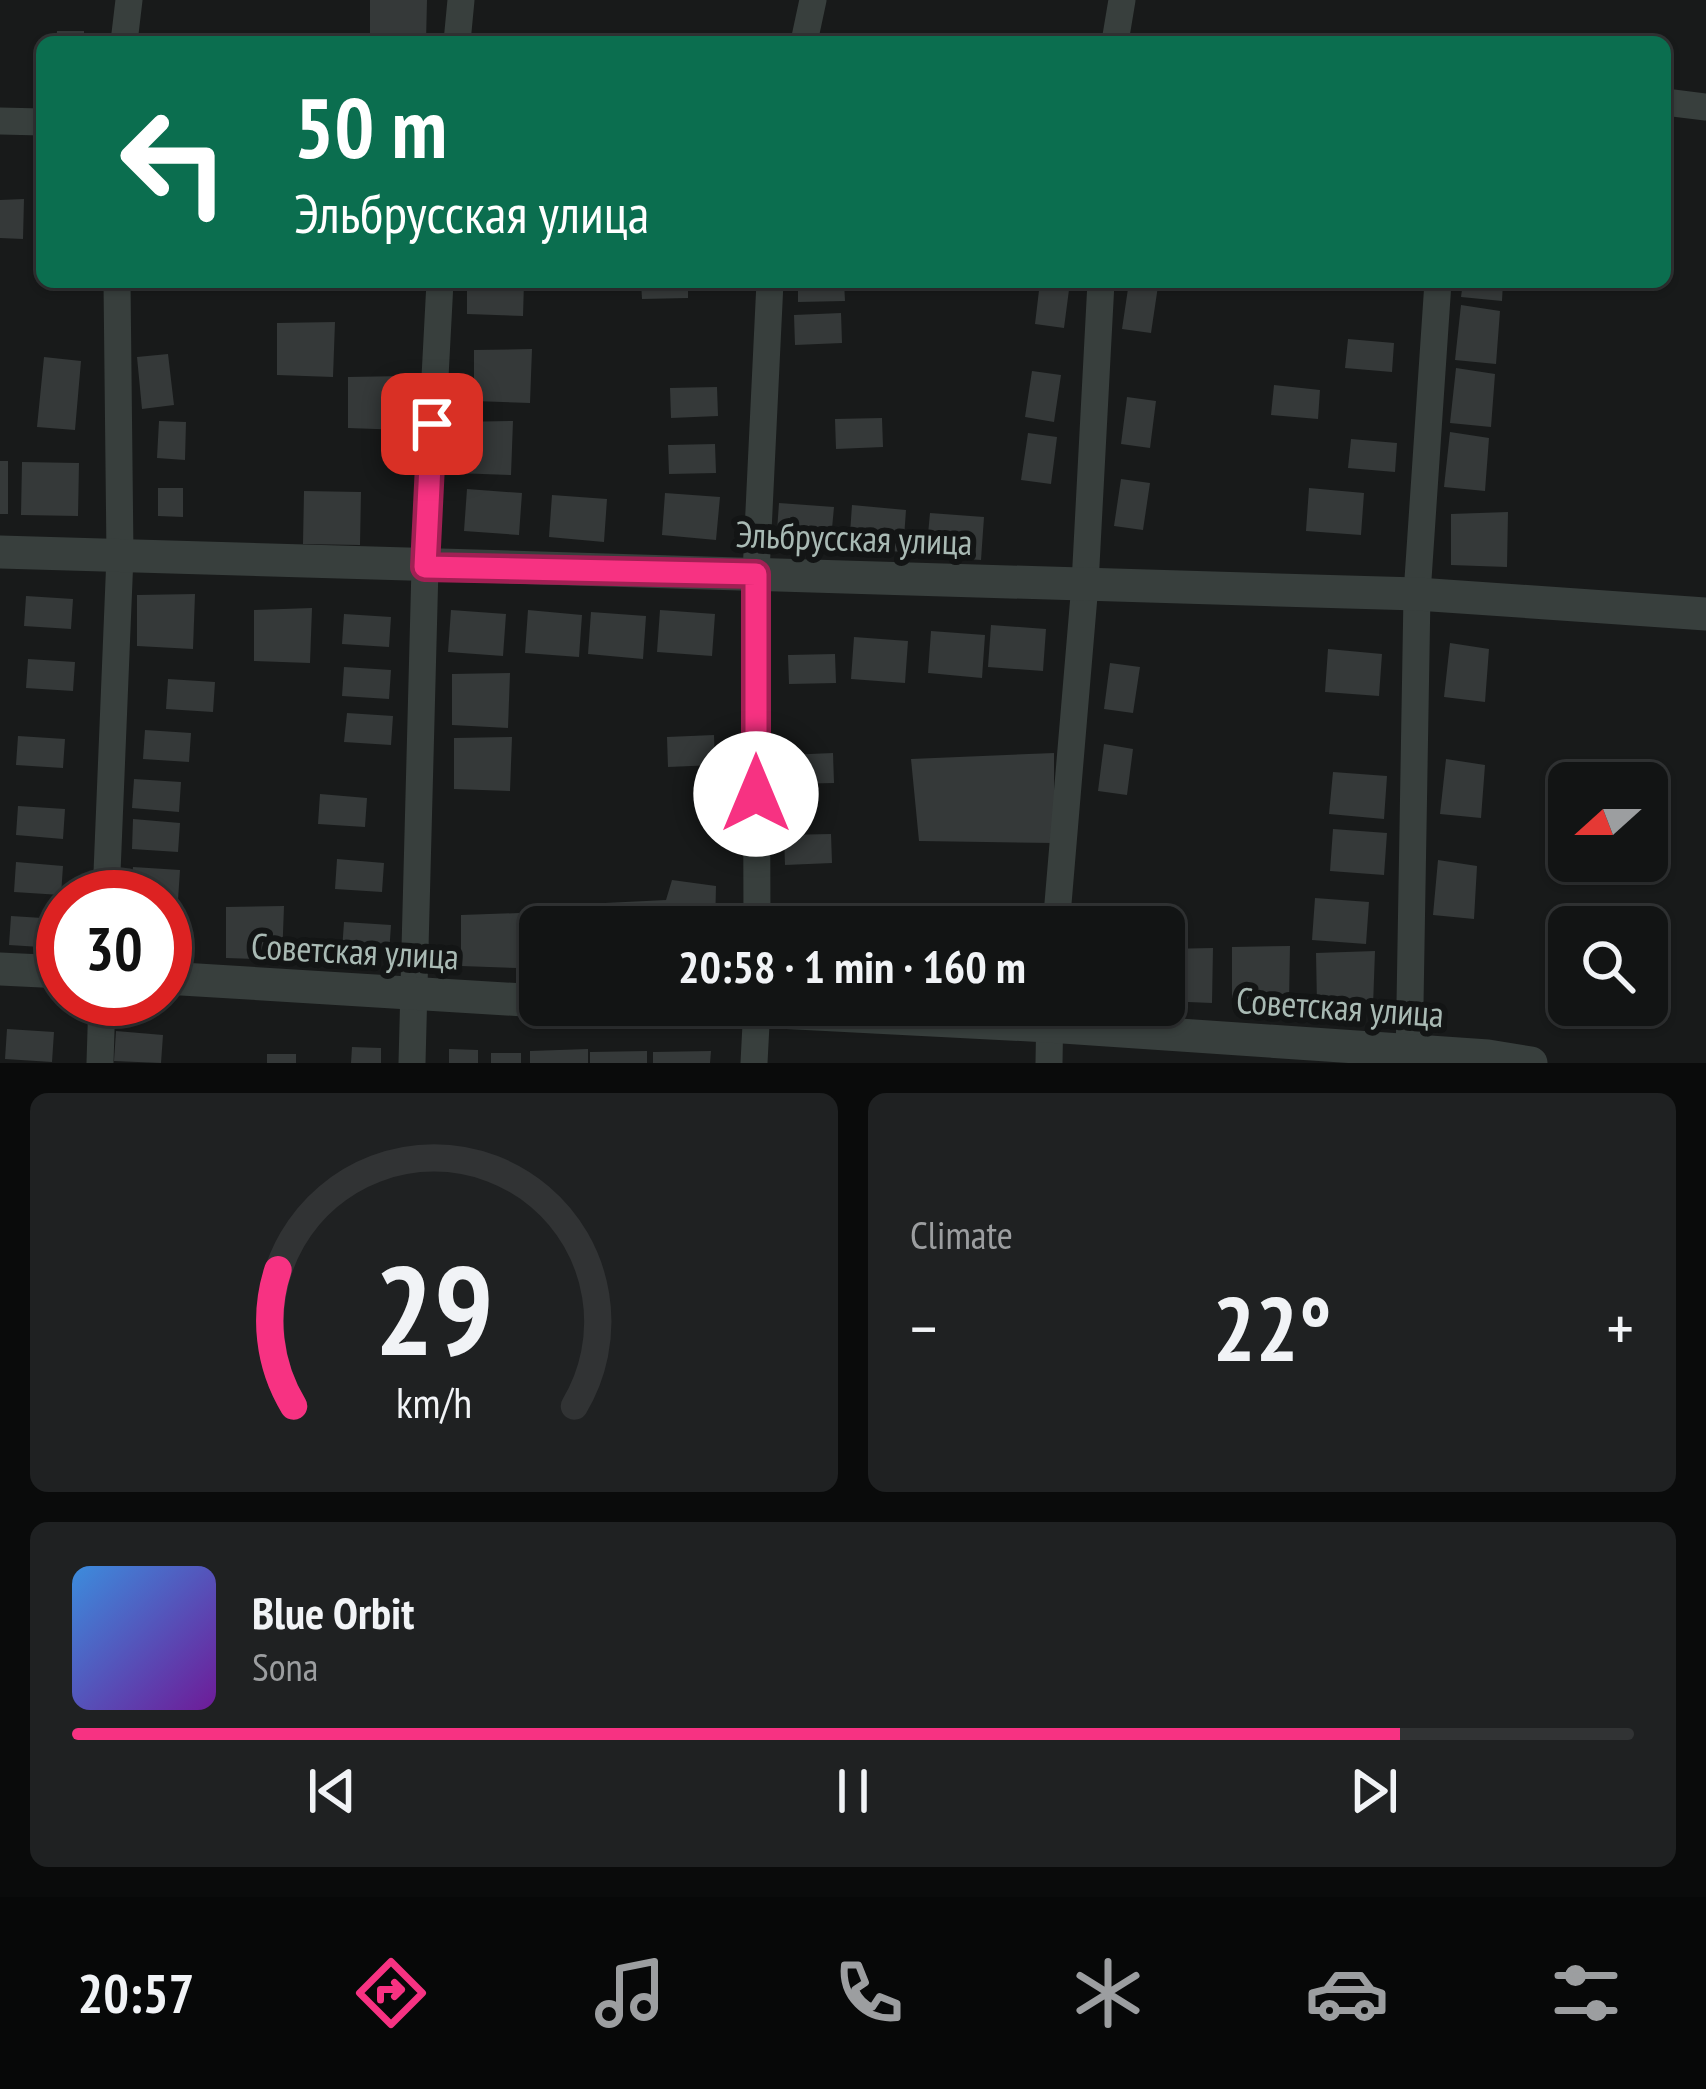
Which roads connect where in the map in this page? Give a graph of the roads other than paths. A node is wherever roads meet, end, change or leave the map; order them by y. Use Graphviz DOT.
graph roads {
  1 [pos="129,0"];
  2 [pos="461,0"];
  3 [pos="814,0"];
  4 [pos="1122,0"];
  5 [pos="125,36"];
  6 [pos="458,36"];
  7 [pos="805,36"];
  8 [pos="1115,36"];
  9 [pos="1671,103"];
  10 [pos="1706,107"];
  11 [pos="0,121"];
  12 [pos="36,122"];
  13 [pos="117,288"];
  14 [pos="440,288"];
  15 [pos="770,288"];
  16 [pos="1101,288"];
  17 [pos="1438,288"];
  18 [pos="0,552"];
  19 [pos="120,556"];
  20 [pos="425,567"];
  21 [pos="756,574"];
  22 [pos="1085,584"];
  23 [pos="1417,594"];
  24 [pos="1706,614"];
  25 [pos="107,870"];
  26 [pos="757,906"];
  27 [pos="1058,906"];
  28 [pos="0,969"];
  29 [pos="36,971"];
  30 [pos="192,980"];
  31 [pos="413,995"];
  32 [pos="519,999"];
  33 [pos="101,1026"];
  34 [pos="756,1026"];
  35 [pos="1049,1026"];
  36 [pos="1137,1026"];
  37 [pos="1410,1057"];
  38 [pos="100,1063"];
  39 [pos="412,1063"];
  40 [pos="754,1063"];
  41 [pos="1049,1063"];
  42 [pos="1531,1063"];
  1 -- 5 [label="street"];
  2 -- 6 [label="street"];
  3 -- 7 [label="street"];
  4 -- 8 [label="street"];
  9 -- 10 [label="street"];
  11 -- 12 [label="street"];
  13 -- 19 [label="street"];
  14 -- 20 [label="street"];
  15 -- 21 [label="street"];
  16 -- 22 [label="street"];
  17 -- 23 [label="street"];
  18 -- 19 [label="street, Эльбрусская улица"];
  19 -- 20 [label="street, Эльбрусская улица"];
  19 -- 25 [label="street"];
  20 -- 21 [label="street, Эльбрусская улица"];
  20 -- 31 [label="street"];
  21 -- 22 [label="street, Эльбрусская улица"];
  21 -- 26 [label="street"];
  22 -- 23 [label="street, Эльбрусская улица"];
  22 -- 27 [label="street"];
  23 -- 24 [label="street, Эльбрусская улица"];
  23 -- 37 [label="street"];
  28 -- 29 [label="street"];
  30 -- 31 [label="street, Советская улица"];
  31 -- 32 [label="street, Советская улица"];
  31 -- 39 [label="street"];
  33 -- 38 [label="street"];
  34 -- 40 [label="street"];
  35 -- 41 [label="street"];
  36 -- 37 [label="street, Советская улица"];
  37 -- 42 [label="street, Советская улица"];
}
